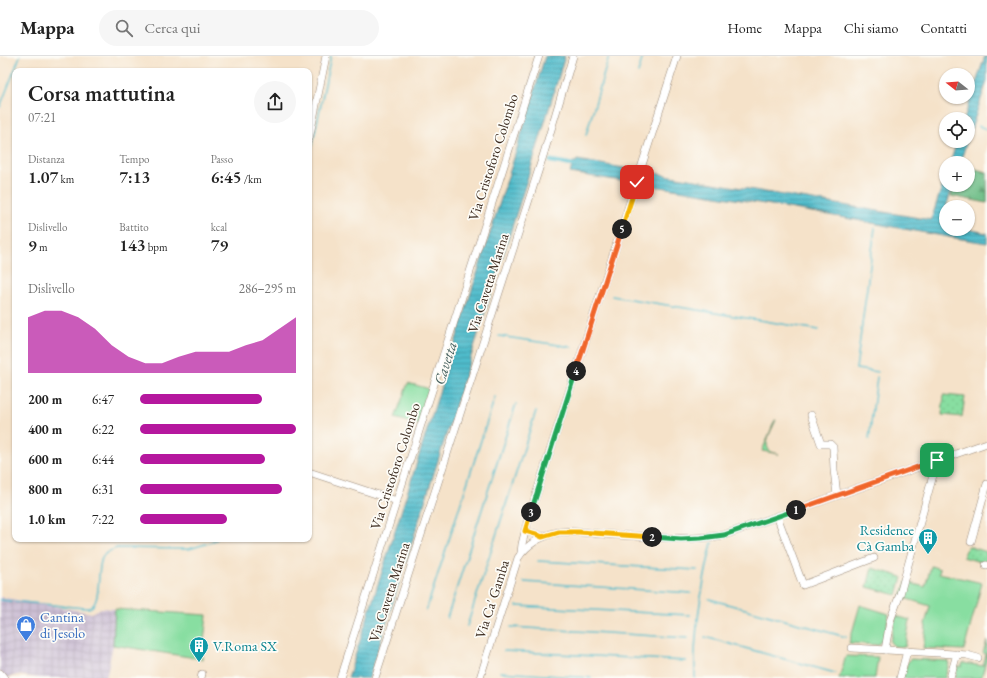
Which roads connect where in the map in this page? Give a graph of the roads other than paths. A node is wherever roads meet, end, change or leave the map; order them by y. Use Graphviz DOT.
graph roads {
  1 [pos="326,56"];
  2 [pos="539,56"];
  3 [pos="573,56"];
  4 [pos="677,56"];
  5 [pos="312,124"];
  6 [pos="811,415"];
  7 [pos="987,444"];
  8 [pos="937,460"];
  9 [pos="312,473"];
  10 [pos="987,484"];
  11 [pos="837,495"];
  12 [pos="397,501"];
  13 [pos="777,516"];
  14 [pos="525,531"];
  15 [pos="542,537"];
  16 [pos="971,542"];
  17 [pos="521,553"];
  18 [pos="874,558"];
  19 [pos="852,648"];
  20 [pos="885,650"];
  21 [pos="907,651"];
  22 [pos="957,654"];
  23 [pos="978,658"];
  24 [pos="0,672"];
  25 [pos="4,678"];
  26 [pos="340,678"];
  27 [pos="375,678"];
  28 [pos="480,678"];
  29 [pos="900,678"];
  30 [pos="950,678"];
  1 -- 5 [label="street"];
  2 -- 12 [label="street, Via Cristoforo Colombo"];
  3 -- 27 [label="street, Via Cavetta Marina"];
  4 -- 14 [label="street"];
  6 -- 11 [label="street"];
  7 -- 8 [label="street, Via Ca' Gamba"];
  8 -- 11 [label="street, Via Ca' Gamba"];
  8 -- 20 [label="street"];
  9 -- 12 [label="street"];
  10 -- 16 [label="street"];
  11 -- 13 [label="street, Via Ca' Gamba"];
  12 -- 26 [label="street, Via Cristoforo Colombo"];
  13 -- 15 [label="street, Via Ca' Gamba"];
  13 -- 18 [label="street"];
  14 -- 15 [label="street"];
  14 -- 17 [label="street"];
  15 -- 17 [label="street, Via Ca' Gamba"];
  17 -- 28 [label="street, Via Ca' Gamba"];
  19 -- 20 [label="street"];
  20 -- 21 [label="street"];
  21 -- 22 [label="street"];
  21 -- 29 [label="street"];
  22 -- 23 [label="street"];
  22 -- 30 [label="street"];
  24 -- 25 [label="street"];
}
